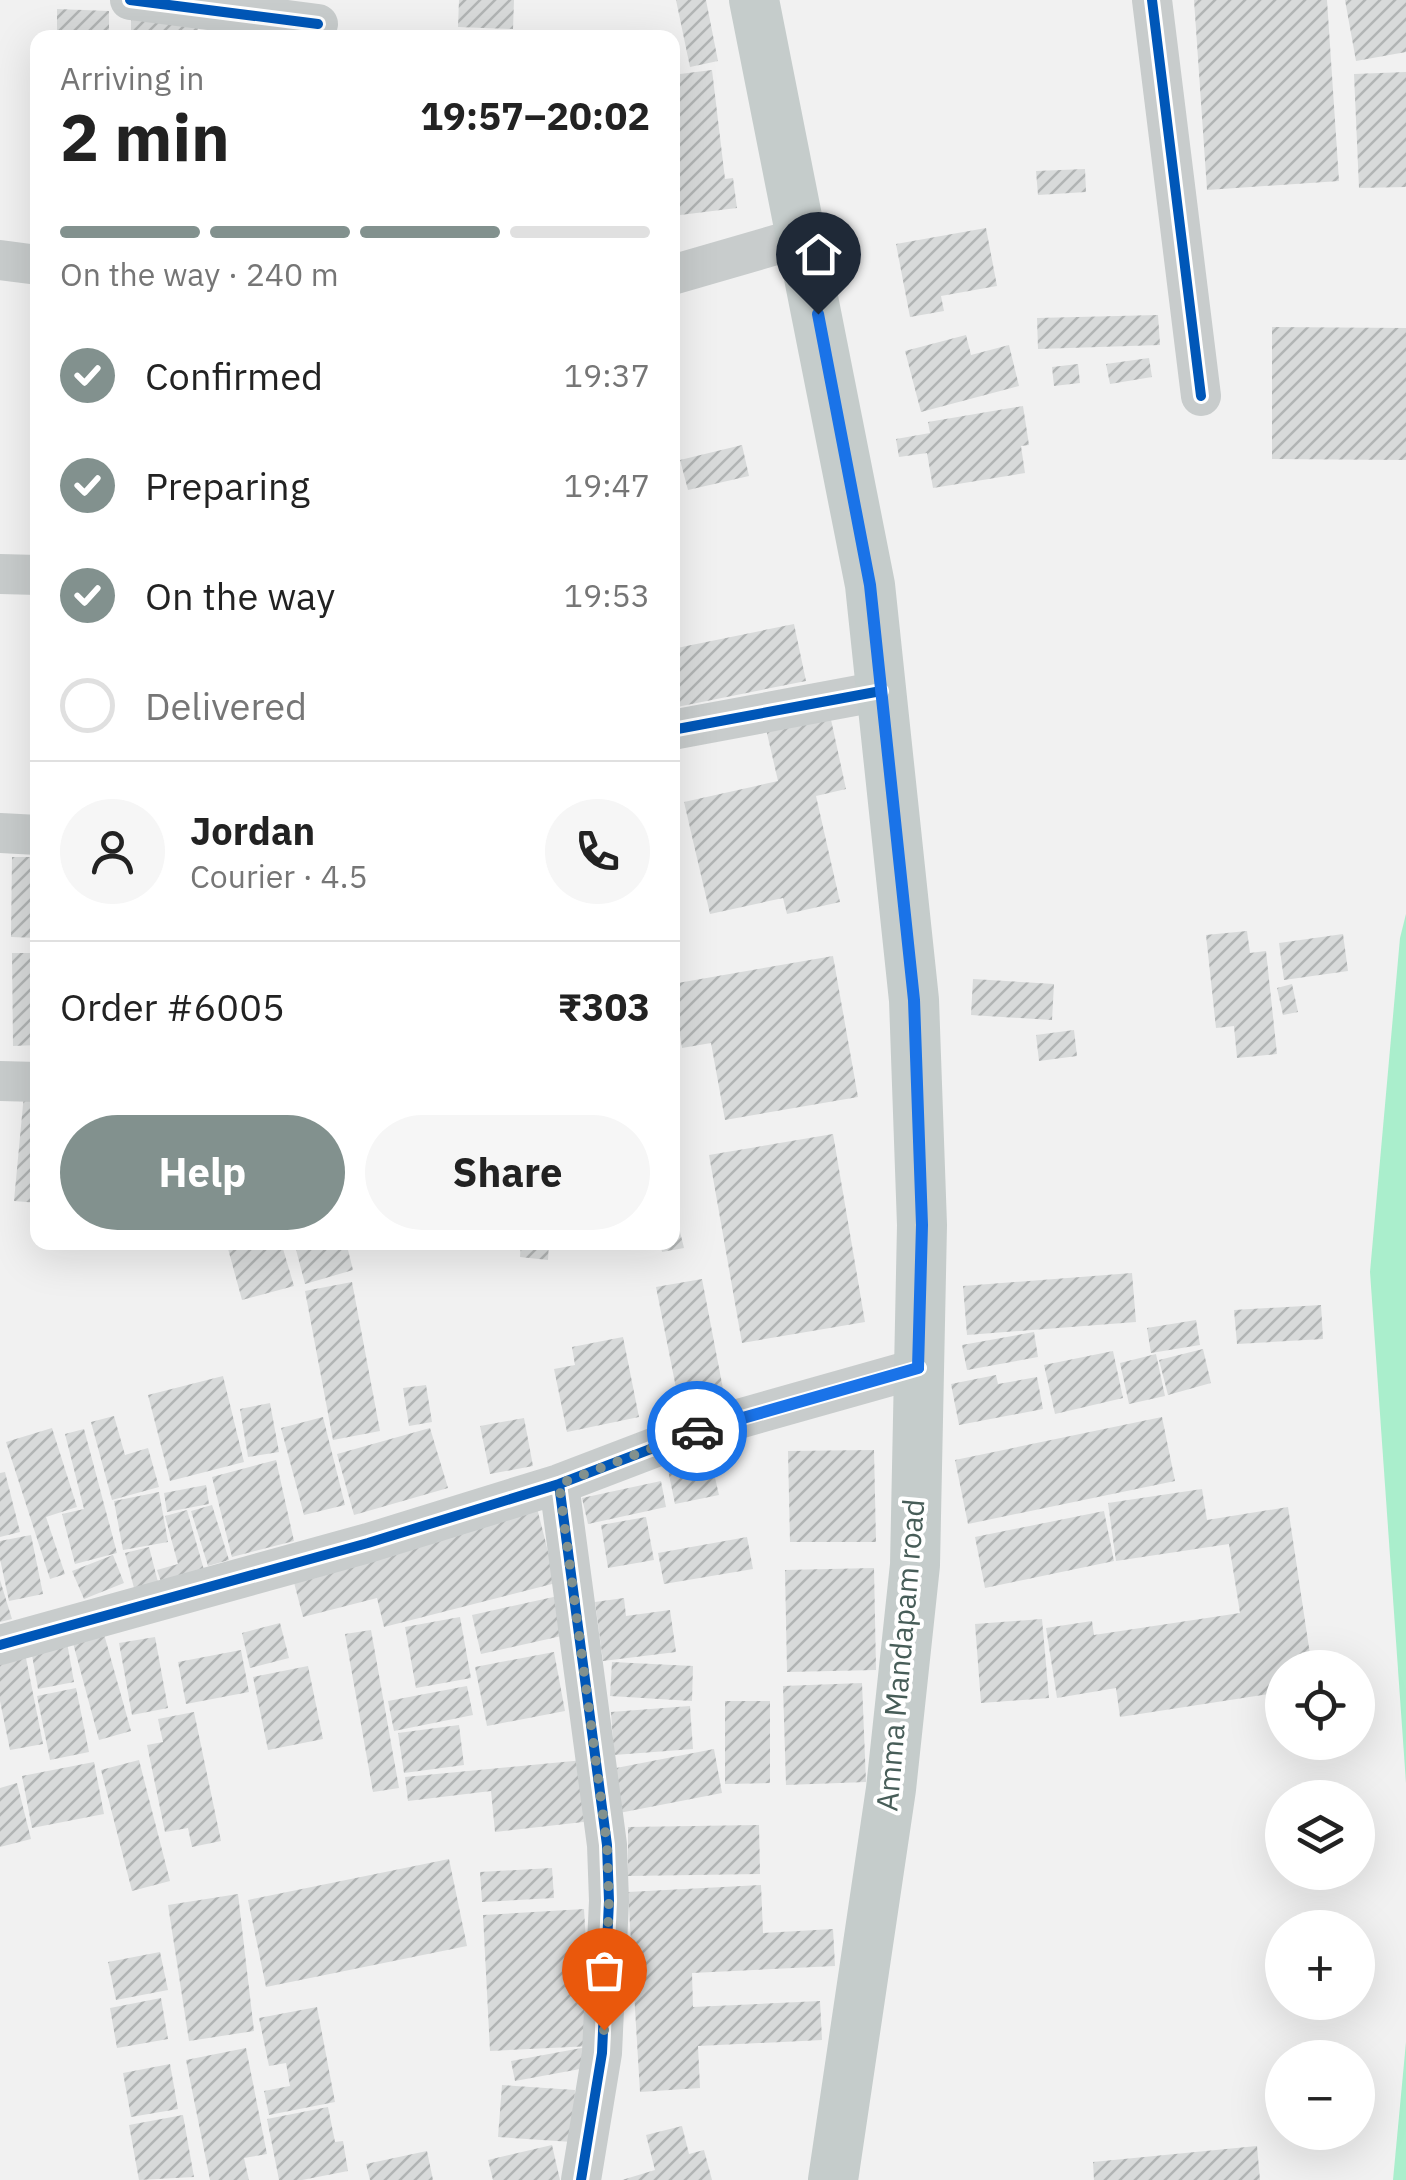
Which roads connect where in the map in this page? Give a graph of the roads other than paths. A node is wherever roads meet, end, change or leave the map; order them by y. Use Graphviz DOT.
graph roads {
  1 [pos="130,0"];
  2 [pos="754,0"];
  3 [pos="1152,0"];
  4 [pos="318,24"];
  5 [pos="803,237"];
  6 [pos="0,260"];
  7 [pos="30,264"];
  8 [pos="680,273"];
  9 [pos="1201,396"];
  10 [pos="0,574"];
  11 [pos="30,575"];
  12 [pos="881,691"];
  13 [pos="680,729"];
  14 [pos="0,833"];
  15 [pos="30,835"];
  16 [pos="0,1081"];
  17 [pos="30,1082"];
  18 [pos="918,1368"];
  19 [pos="559,1484"];
  20 [pos="0,1645"];
  21 [pos="581,2180"];
  22 [pos="833,2180"];
  1 -- 4 [label="street"];
  2 -- 5 [label="main road, Amma Mandapam road"];
  3 -- 9 [label="street"];
  5 -- 8 [label="street"];
  5 -- 12 [label="main road, Amma Mandapam road"];
  6 -- 7 [label="street"];
  10 -- 11 [label="street"];
  12 -- 13 [label="street"];
  12 -- 18 [label="main road, Amma Mandapam road"];
  14 -- 15 [label="street"];
  16 -- 17 [label="street"];
  18 -- 19 [label="street"];
  18 -- 22 [label="main road, Amma Mandapam road"];
  19 -- 20 [label="street"];
  19 -- 21 [label="street"];
}
